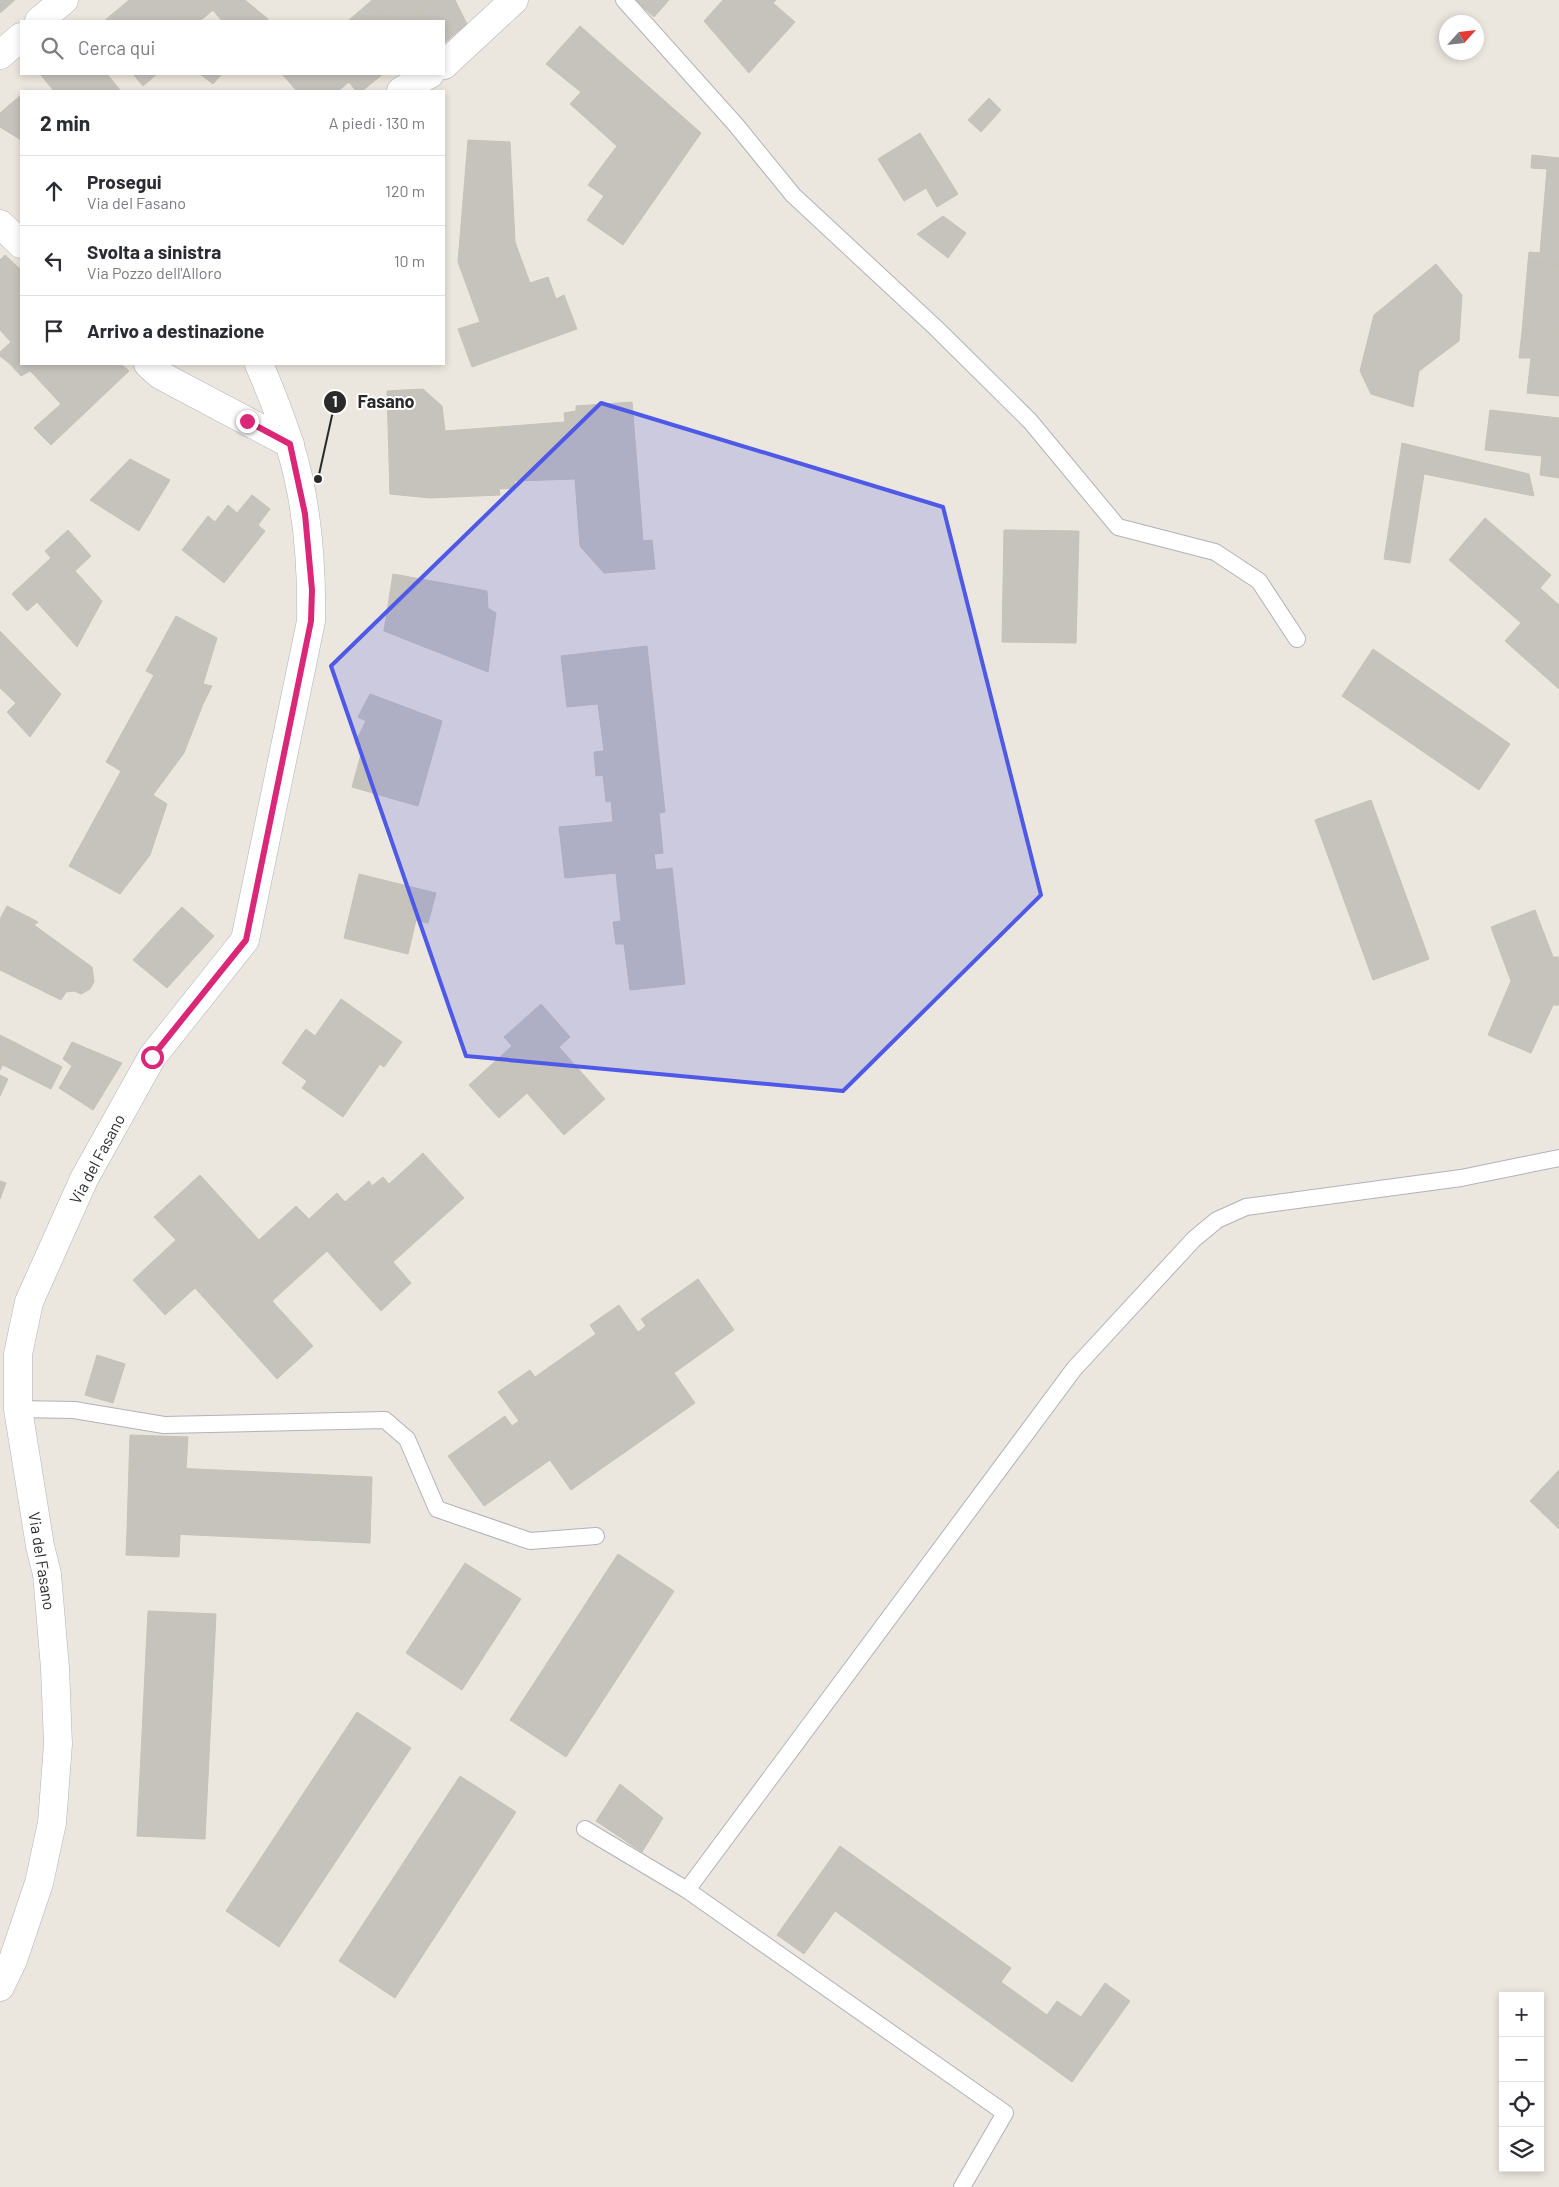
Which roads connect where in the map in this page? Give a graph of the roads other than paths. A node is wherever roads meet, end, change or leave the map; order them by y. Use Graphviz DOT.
graph roads {
  1 [pos="64,0"];
  2 [pos="514,0"];
  3 [pos="624,0"];
  4 [pos="40,20"];
  5 [pos="20,38"];
  6 [pos="0,55"];
  7 [pos="445,64"];
  8 [pos="428,75"];
  9 [pos="403,90"];
  10 [pos="0,224"];
  11 [pos="20,243"];
  12 [pos="149,365"];
  13 [pos="260,365"];
  14 [pos="290,444"];
  15 [pos="1297,639"];
  16 [pos="1559,1158"];
  17 [pos="18,1409"];
  18 [pos="596,1536"];
  19 [pos="585,1829"];
  20 [pos="687,1890"];
  21 [pos="0,1987"];
  22 [pos="962,2187"];
  1 -- 4 [label="street"];
  2 -- 7 [label="street"];
  3 -- 15 [label="lane"];
  5 -- 6 [label="street"];
  8 -- 9 [label="street"];
  10 -- 11 [label="street"];
  12 -- 14 [label="street"];
  13 -- 14 [label="street, Via del Fasano"];
  14 -- 17 [label="street, Via del Fasano"];
  16 -- 20 [label="lane"];
  17 -- 18 [label="lane"];
  17 -- 21 [label="street, Via del Fasano"];
  19 -- 20 [label="lane"];
  20 -- 22 [label="lane"];
}
